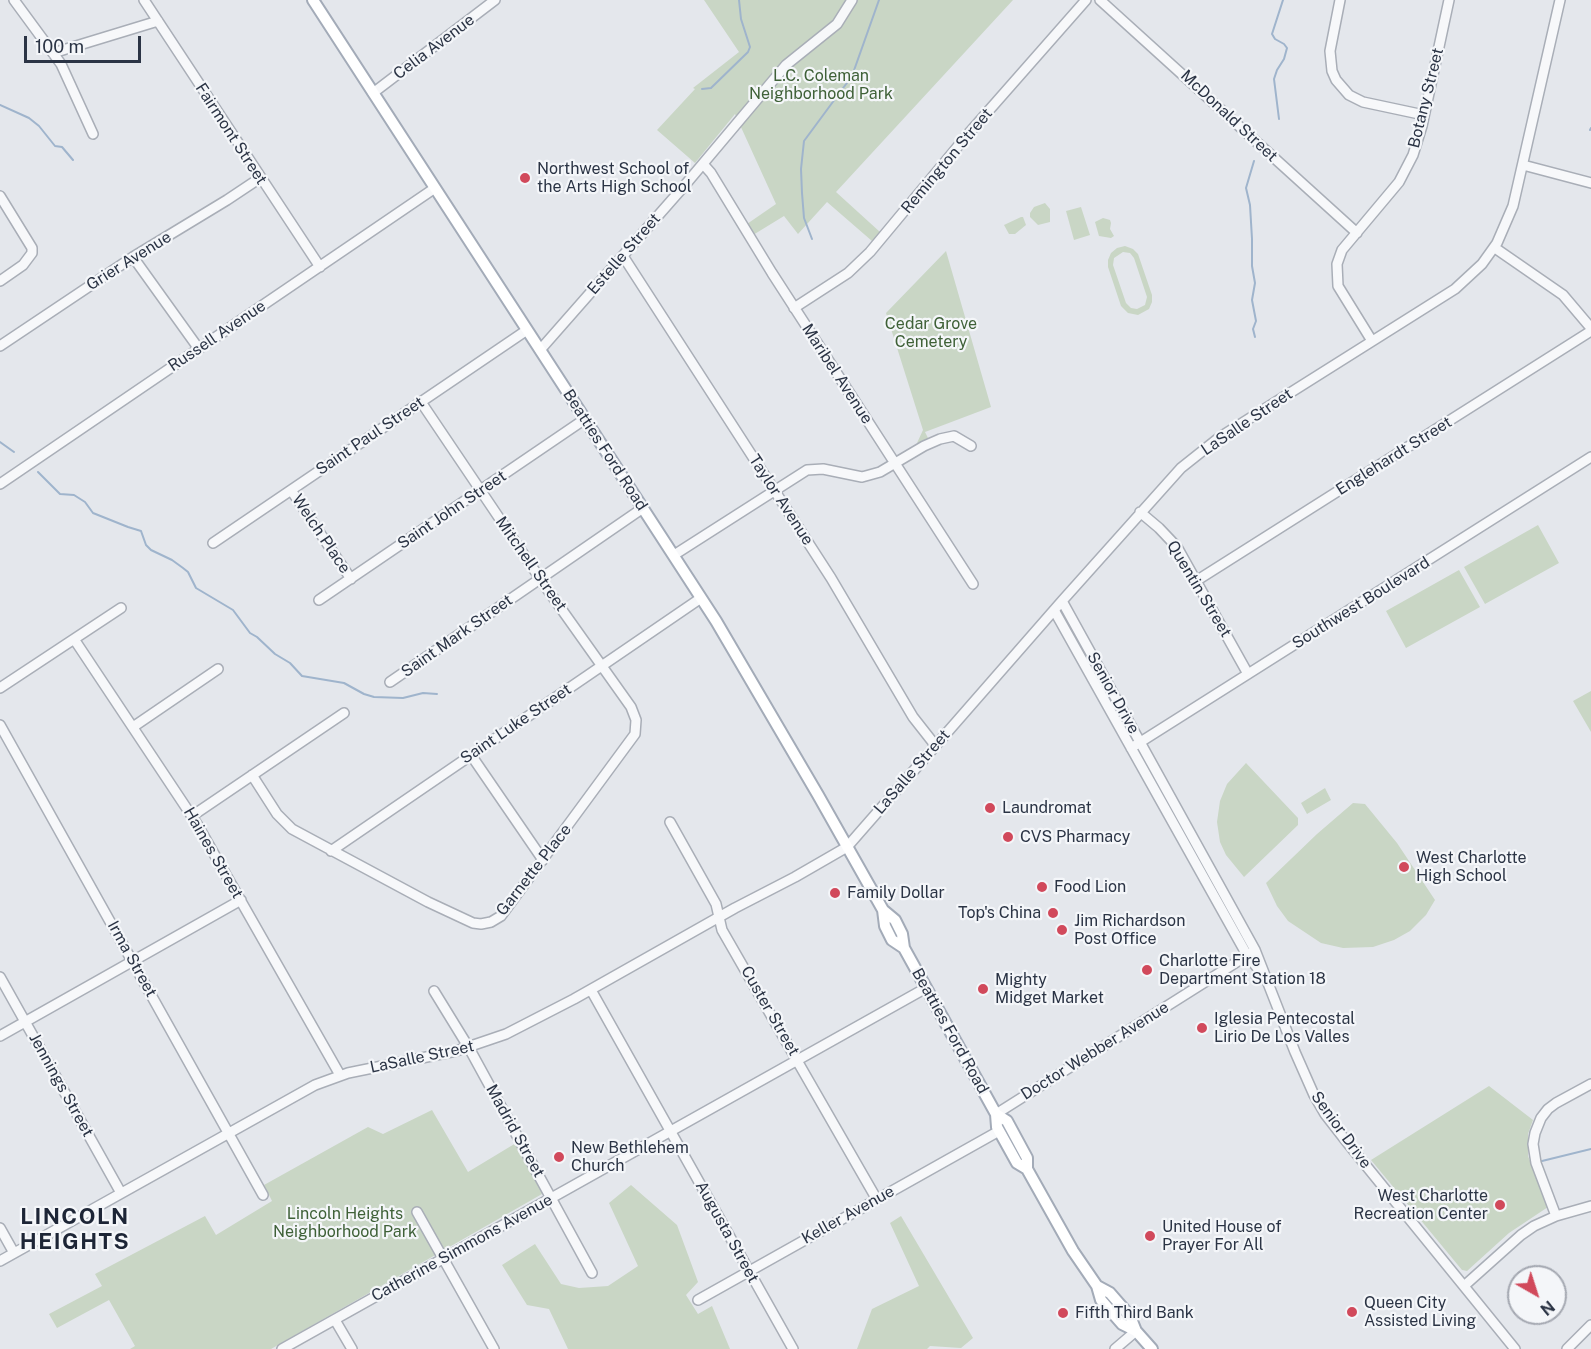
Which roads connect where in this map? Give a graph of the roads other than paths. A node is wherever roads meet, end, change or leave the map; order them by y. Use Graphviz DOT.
graph roads {
  1 [pos="14,0"];
  2 [pos="144,0"];
  3 [pos="313,0"];
  4 [pos="495,0"];
  5 [pos="852,0"];
  6 [pos="1086,0"];
  7 [pos="1100,0"];
  8 [pos="1340,0"];
  9 [pos="1449,0"];
  10 [pos="1560,0"];
  11 [pos="158,21"];
  12 [pos="53,53"];
  13 [pos="373,93"];
  14 [pos="1424,115"];
  15 [pos="93,134"];
  16 [pos="703,164"];
  17 [pos="1523,165"];
  18 [pos="260,178"];
  19 [pos="1591,183"];
  20 [pos="435,188"];
  21 [pos="0,196"];
  22 [pos="1357,233"];
  23 [pos="1494,248"];
  24 [pos="133,256"];
  25 [pos="622,256"];
  26 [pos="320,267"];
  27 [pos="0,281"];
  28 [pos="794,308"];
  29 [pos="1591,329"];
  30 [pos="527,330"];
  31 [pos="1372,342"];
  32 [pos="0,346"];
  33 [pos="199,349"];
  34 [pos="540,350"];
  35 [pos="421,402"];
  36 [pos="585,419"];
  37 [pos="971,446"];
  38 [pos="1591,458"];
  39 [pos="895,464"];
  40 [pos="0,484"];
  41 [pos="291,490"];
  42 [pos="480,490"];
  43 [pos="774,490"];
  44 [pos="643,508"];
  45 [pos="1140,512"];
  46 [pos="213,543"];
  47 [pos="674,555"];
  48 [pos="541,578"];
  49 [pos="351,579"];
  50 [pos="1197,581"];
  51 [pos="973,584"];
  52 [pos="701,598"];
  53 [pos="320,600"];
  54 [pos="1062,601"];
  55 [pos="121,608"];
  56 [pos="1054,610"];
  57 [pos="74,639"];
  58 [pos="602,665"];
  59 [pos="218,669"];
  60 [pos="1248,674"];
  61 [pos="390,682"];
  62 [pos="0,688"];
  63 [pos="344,713"];
  64 [pos="0,725"];
  65 [pos="133,727"];
  66 [pos="935,745"];
  67 [pos="1136,746"];
  68 [pos="471,755"];
  69 [pos="252,775"];
  70 [pos="192,816"];
  71 [pos="670,822"];
  72 [pos="847,847"];
  73 [pos="331,850"];
  74 [pos="543,860"];
  75 [pos="241,900"];
  76 [pos="720,916"];
  77 [pos="1251,953"];
  78 [pos="133,961"];
  79 [pos="0,977"];
  80 [pos="926,988"];
  81 [pos="591,990"];
  82 [pos="434,992"];
  83 [pos="25,1022"];
  84 [pos="0,1036"];
  85 [pos="469,1048"];
  86 [pos="799,1061"];
  87 [pos="340,1075"];
  88 [pos="1591,1084"];
  89 [pos="996,1114"];
  90 [pos="670,1131"];
  91 [pos="999,1131"];
  92 [pos="229,1133"];
  93 [pos="1027,1169"];
  94 [pos="121,1193"];
  95 [pos="263,1195"];
  96 [pos="551,1198"];
  97 [pos="876,1198"];
  98 [pos="1591,1206"];
  99 [pos="417,1212"];
  100 [pos="1556,1216"];
  101 [pos="0,1228"];
  102 [pos="14,1253"];
  103 [pos="443,1258"];
  104 [pos="0,1261"];
  105 [pos="749,1271"];
  106 [pos="592,1273"];
  107 [pos="1464,1286"];
  108 [pos="698,1300"];
  109 [pos="335,1320"];
  110 [pos="1591,1325"];
  111 [pos="1136,1331"];
  112 [pos="282,1349"];
  113 [pos="352,1349"];
  114 [pos="494,1349"];
  115 [pos="793,1349"];
  116 [pos="1115,1349"];
  117 [pos="1152,1349"];
  118 [pos="1515,1349"];
  119 [pos="1567,1349"];
  1 -- 12 [label="street"];
  2 -- 11 [label="street, Fairmont Street"];
  3 -- 13 [label="main road, Beatties Ford Road"];
  4 -- 13 [label="street, Celia Avenue"];
  5 -- 16 [label="street, Estelle Street"];
  6 -- 28 [label="street, Remington Street"];
  7 -- 22 [label="street, McDonald Street"];
  8 -- 14 [label="street"];
  9 -- 14 [label="street, Botany Street"];
  10 -- 17 [label="street, LaSalle Street"];
  11 -- 12 [label="street"];
  11 -- 18 [label="street, Fairmont Street"];
  12 -- 15 [label="street"];
  13 -- 20 [label="main road, Beatties Ford Road"];
  14 -- 22 [label="street, Botany Street"];
  16 -- 25 [label="street, Estelle Street"];
  16 -- 28 [label="street, Maribel Avenue"];
  17 -- 19 [label="street"];
  17 -- 23 [label="street, LaSalle Street"];
  18 -- 24 [label="street, Grier Avenue"];
  18 -- 26 [label="street, Fairmont Street"];
  20 -- 26 [label="street, Russell Avenue"];
  20 -- 30 [label="main road, Beatties Ford Road"];
  21 -- 27 [label="street"];
  22 -- 31 [label="street, Botany Street"];
  23 -- 29 [label="street"];
  23 -- 31 [label="street, LaSalle Street"];
  24 -- 32 [label="street, Grier Avenue"];
  24 -- 33 [label="street"];
  25 -- 34 [label="street, Estelle Street"];
  25 -- 43 [label="street, Taylor Avenue"];
  26 -- 33 [label="street, Russell Avenue"];
  28 -- 39 [label="street, Maribel Avenue"];
  29 -- 50 [label="street, Englehardt Street"];
  30 -- 34 [label="main road, Beatties Ford Road"];
  30 -- 35 [label="street, Saint Paul Street"];
  31 -- 45 [label="street, LaSalle Street"];
  33 -- 40 [label="street, Russell Avenue"];
  34 -- 36 [label="main road, Beatties Ford Road"];
  35 -- 41 [label="street, Saint Paul Street"];
  35 -- 42 [label="street, Mitchell Street"];
  36 -- 42 [label="street, Saint John Street"];
  36 -- 44 [label="main road, Beatties Ford Road"];
  37 -- 39 [label="street"];
  38 -- 60 [label="street, Southwest Boulevard"];
  39 -- 43 [label="street"];
  39 -- 51 [label="street, Maribel Avenue"];
  41 -- 46 [label="street, Saint Paul Street"];
  41 -- 49 [label="street, Welch Place"];
  42 -- 48 [label="street, Mitchell Street"];
  42 -- 49 [label="street, Saint John Street"];
  43 -- 47 [label="street"];
  43 -- 66 [label="street, Taylor Avenue"];
  44 -- 47 [label="main road, Beatties Ford Road"];
  44 -- 48 [label="street, Saint Mark Street"];
  45 -- 50 [label="street, Quentin Street"];
  45 -- 54 [label="street, LaSalle Street"];
  47 -- 52 [label="main road, Beatties Ford Road"];
  48 -- 58 [label="street, Mitchell Street"];
  48 -- 61 [label="street, Saint Mark Street"];
  49 -- 53 [label="street, Saint John Street"];
  50 -- 60 [label="street, Quentin Street"];
  52 -- 58 [label="street, Saint Luke Street"];
  52 -- 72 [label="main road, Beatties Ford Road"];
  54 -- 56 [label="street, LaSalle Street"];
  54 -- 67 [label="street, Senior Drive"];
  55 -- 57 [label="street"];
  56 -- 66 [label="street, LaSalle Street"];
  56 -- 67 [label="street, Senior Drive"];
  57 -- 62 [label="street"];
  57 -- 65 [label="street, Haines Street"];
  58 -- 68 [label="street, Saint Luke Street"];
  58 -- 74 [label="street, Garnette Place"];
  59 -- 65 [label="street"];
  60 -- 67 [label="street, Southwest Boulevard"];
  63 -- 69 [label="street"];
  64 -- 78 [label="street, Irma Street"];
  65 -- 70 [label="street, Haines Street"];
  66 -- 72 [label="street, LaSalle Street"];
  67 -- 77 [label="street, Senior Drive"];
  68 -- 73 [label="street, Saint Luke Street"];
  68 -- 74 [label="street"];
  69 -- 70 [label="street"];
  69 -- 73 [label="street, Garnette Place"];
  70 -- 75 [label="street, Haines Street"];
  71 -- 76 [label="street, Custer Street"];
  72 -- 76 [label="street, LaSalle Street"];
  72 -- 80 [label="main road, Beatties Ford Road"];
  73 -- 74 [label="street, Garnette Place"];
  75 -- 78 [label="street"];
  75 -- 87 [label="street, Haines Street"];
  76 -- 81 [label="street, LaSalle Street"];
  76 -- 86 [label="street, Custer Street"];
  77 -- 89 [label="street, Doctor Webber Avenue"];
  77 -- 107 [label="street, Senior Drive"];
  78 -- 83 [label="street"];
  78 -- 92 [label="street, Irma Street"];
  79 -- 83 [label="street, Jennings Street"];
  80 -- 86 [label="street, Catherine Simmons Avenue"];
  80 -- 89 [label="main road, Beatties Ford Road"];
  81 -- 85 [label="street, LaSalle Street"];
  81 -- 90 [label="street, Augusta Street"];
  82 -- 85 [label="street, Madrid Street"];
  83 -- 84 [label="street"];
  83 -- 94 [label="street, Jennings Street"];
  85 -- 87 [label="street, LaSalle Street"];
  85 -- 96 [label="street, Madrid Street"];
  86 -- 90 [label="street, Catherine Simmons Avenue"];
  86 -- 97 [label="street, Custer Street"];
  87 -- 92 [label="street, LaSalle Street"];
  88 -- 100 [label="street"];
  89 -- 91 [label="main road, Beatties Ford Road"];
  89 -- 93 [label="main road, Beatties Ford Road"];
  90 -- 96 [label="street, Catherine Simmons Avenue"];
  90 -- 105 [label="street, Augusta Street"];
  91 -- 93 [label="main road, Beatties Ford Road"];
  91 -- 97 [label="street, Keller Avenue"];
  92 -- 94 [label="street, LaSalle Street"];
  92 -- 95 [label="street, Irma Street"];
  93 -- 111 [label="main road, Beatties Ford Road"];
  94 -- 102 [label="street, LaSalle Street"];
  96 -- 103 [label="street, Catherine Simmons Avenue"];
  96 -- 106 [label="street, Madrid Street"];
  97 -- 105 [label="street, Keller Avenue"];
  98 -- 100 [label="street"];
  99 -- 103 [label="street"];
  100 -- 107 [label="street"];
  101 -- 102 [label="street"];
  102 -- 104 [label="street, LaSalle Street"];
  103 -- 109 [label="street, Catherine Simmons Avenue"];
  103 -- 114 [label="street"];
  105 -- 108 [label="street, Keller Avenue"];
  105 -- 115 [label="street, Augusta Street"];
  107 -- 118 [label="street, Senior Drive"];
  109 -- 112 [label="street, Catherine Simmons Avenue"];
  109 -- 113 [label="street"];
  110 -- 119 [label="street"];
  111 -- 116 [label="street"];
  111 -- 117 [label="main road, Beatties Ford Road"];
}
